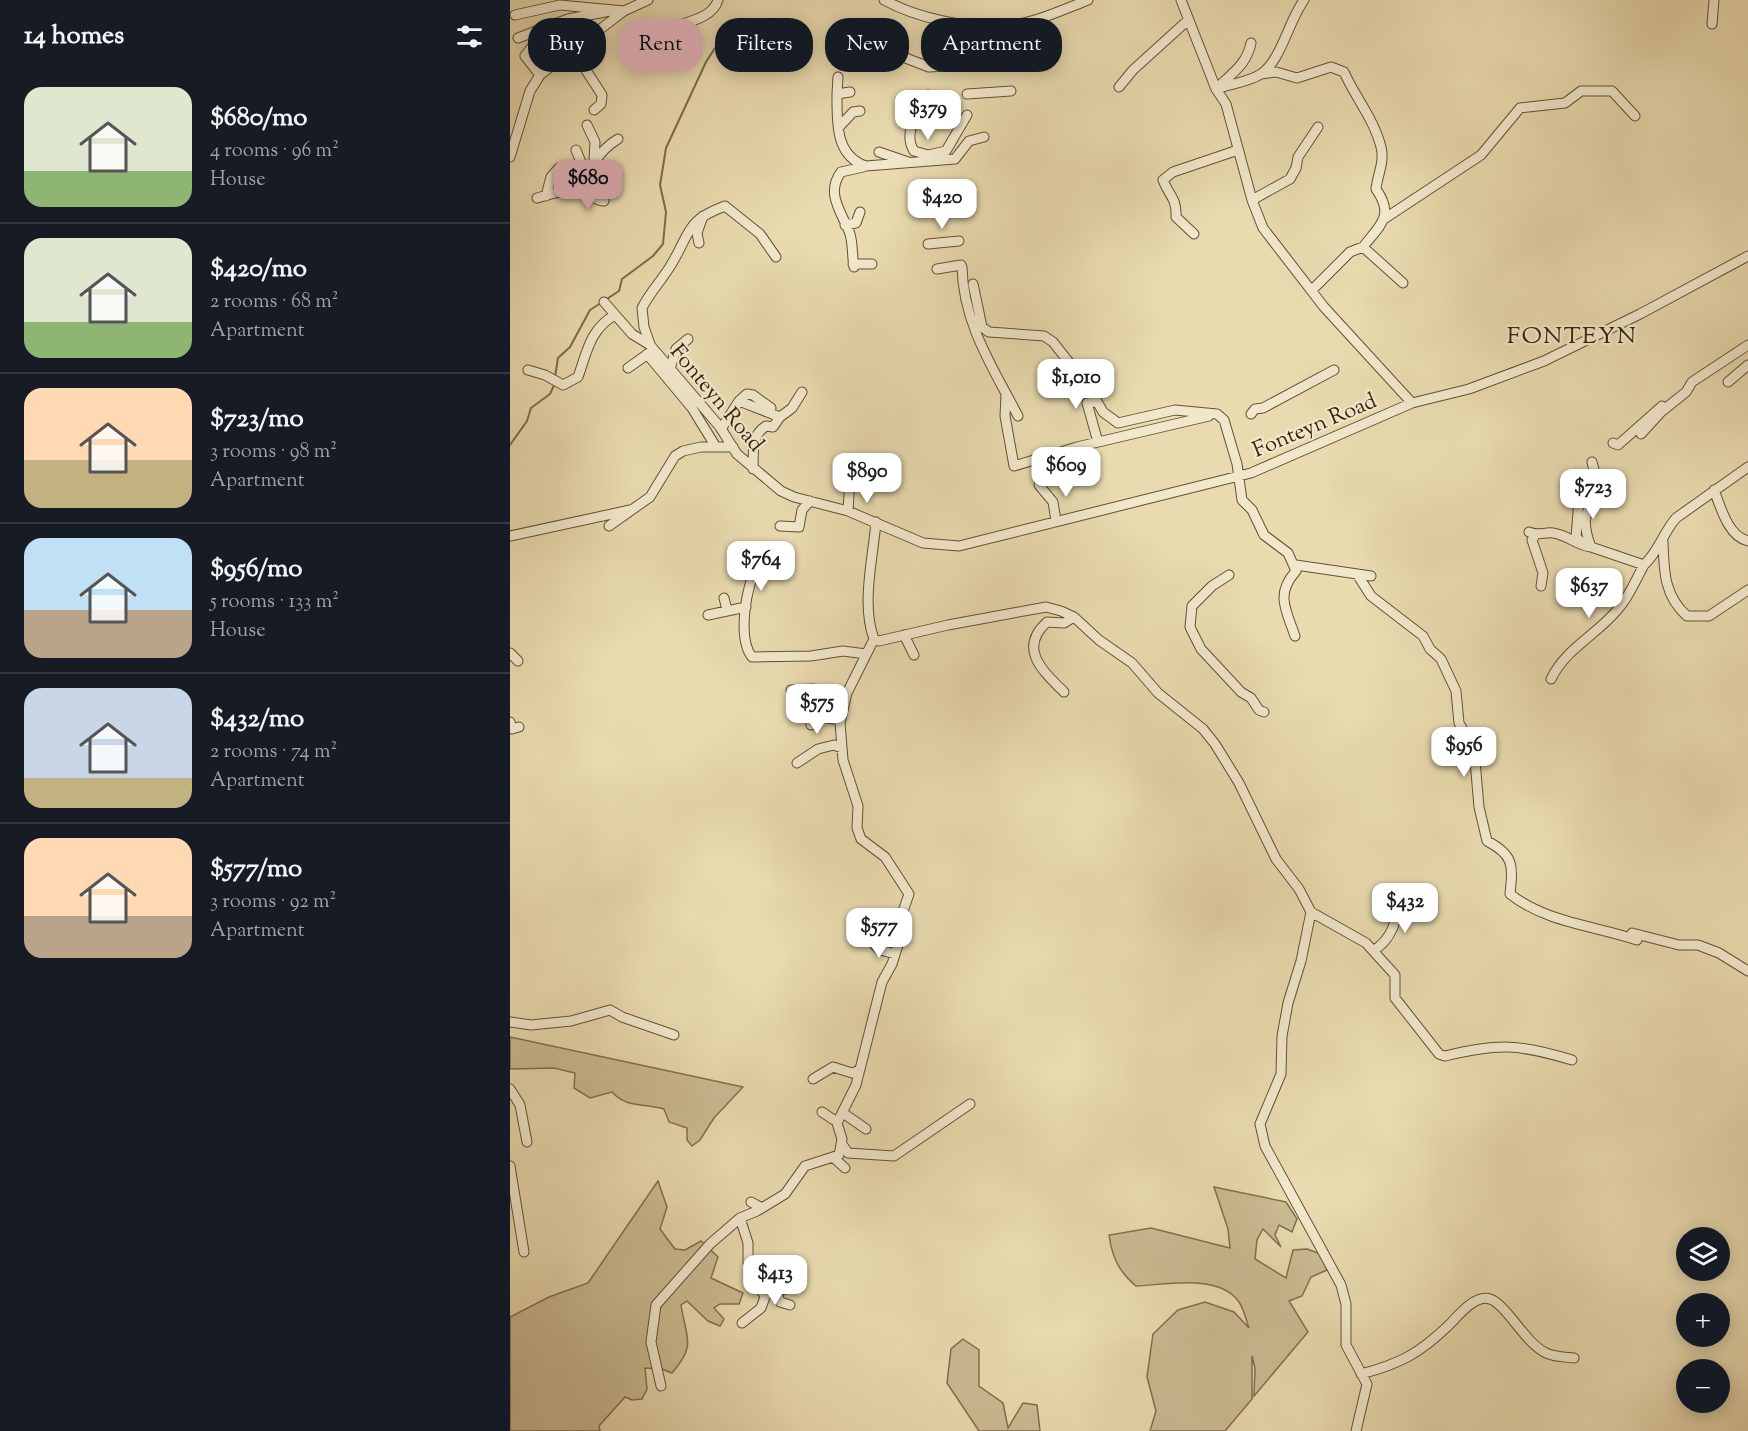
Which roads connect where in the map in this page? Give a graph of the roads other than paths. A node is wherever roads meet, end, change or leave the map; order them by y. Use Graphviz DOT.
graph roads {
  1 [pos="648,0"];
  2 [pos="718,0"];
  3 [pos="884,0"];
  4 [pos="1088,0"];
  5 [pos="1181,0"];
  6 [pos="1304,0"];
  7 [pos="1714,0"];
  8 [pos="620,10"];
  9 [pos="515,15"];
  10 [pos="581,18"];
  11 [pos="701,18"];
  12 [pos="1187,21"];
  13 [pos="606,22"];
  14 [pos="1712,24"];
  15 [pos="528,34"];
  16 [pos="518,38"];
  17 [pos="1251,43"];
  18 [pos="538,72"];
  19 [pos="544,72"];
  20 [pos="587,72"];
  21 [pos="1261,74"];
  22 [pos="540,75"];
  23 [pos="838,77"];
  24 [pos="1119,87"];
  25 [pos="1216,89"];
  26 [pos="1011,91"];
  27 [pos="850,92"];
  28 [pos="837,94"];
  29 [pos="967,94"];
  30 [pos="928,95"];
  31 [pos="594,110"];
  32 [pos="860,111"];
  33 [pos="967,115"];
  34 [pos="1635,116"];
  35 [pos="587,125"];
  36 [pos="1318,127"];
  37 [pos="839,128"];
  38 [pos="984,137"];
  39 [pos="618,139"];
  40 [pos="576,150"];
  41 [pos="1238,150"];
  42 [pos="879,152"];
  43 [pos="510,157"];
  44 [pos="594,163"];
  45 [pos="913,163"];
  46 [pos="866,166"];
  47 [pos="559,168"];
  48 [pos="587,177"];
  49 [pos="584,192"];
  50 [pos="1252,200"];
  51 [pos="604,201"];
  52 [pos="860,212"];
  53 [pos="703,216"];
  54 [pos="1384,219"];
  55 [pos="845,225"];
  56 [pos="1194,234"];
  57 [pos="959,241"];
  58 [pos="699,243"];
  59 [pos="927,244"];
  60 [pos="1363,247"];
  61 [pos="863,249"];
  62 [pos="853,252"];
  63 [pos="1748,256"];
  64 [pos="776,257"];
  65 [pos="872,264"];
  66 [pos="937,268"];
  67 [pos="1403,283"];
  68 [pos="973,284"];
  69 [pos="1312,290"];
  70 [pos="604,302"];
  71 [pos="615,315"];
  72 [pos="688,339"];
  73 [pos="1748,345"];
  74 [pos="650,349"];
  75 [pos="1748,364"];
  76 [pos="628,368"];
  77 [pos="670,369"];
  78 [pos="528,370"];
  79 [pos="1334,370"];
  80 [pos="1692,382"];
  81 [pos="1728,382"];
  82 [pos="802,392"];
  83 [pos="1006,395"];
  84 [pos="739,401"];
  85 [pos="1096,402"];
  86 [pos="1412,403"];
  87 [pos="772,408"];
  88 [pos="1217,414"];
  89 [pos="1251,414"];
  90 [pos="1018,416"];
  91 [pos="780,417"];
  92 [pos="721,429"];
  93 [pos="1641,434"];
  94 [pos="1098,442"];
  95 [pos="1613,443"];
  96 [pos="716,447"];
  97 [pos="733,447"];
  98 [pos="1592,462"];
  99 [pos="1748,468"];
  100 [pos="753,469"];
  101 [pos="1238,477"];
  102 [pos="850,478"];
  103 [pos="1039,485"];
  104 [pos="1714,490"];
  105 [pos="1579,500"];
  106 [pos="810,501"];
  107 [pos="632,511"];
  108 [pos="848,511"];
  109 [pos="1056,521"];
  110 [pos="876,522"];
  111 [pos="903,523"];
  112 [pos="609,526"];
  113 [pos="780,526"];
  114 [pos="902,534"];
  115 [pos="510,536"];
  116 [pos="1663,540"];
  117 [pos="1748,541"];
  118 [pos="1591,547"];
  119 [pos="758,565"];
  120 [pos="1296,565"];
  121 [pos="1644,565"];
  122 [pos="1357,574"];
  123 [pos="1229,575"];
  124 [pos="1371,576"];
  125 [pos="1541,586"];
  126 [pos="1748,590"];
  127 [pos="724,598"];
  128 [pos="746,607"];
  129 [pos="728,610"];
  130 [pos="708,615"];
  131 [pos="1074,616"];
  132 [pos="904,634"];
  133 [pos="1295,636"];
  134 [pos="874,639"];
  135 [pos="510,653"];
  136 [pos="866,654"];
  137 [pos="914,655"];
  138 [pos="518,661"];
  139 [pos="1551,679"];
  140 [pos="791,690"];
  141 [pos="1064,692"];
  142 [pos="847,693"];
  143 [pos="819,695"];
  144 [pos="1264,712"];
  145 [pos="826,718"];
  146 [pos="841,720"];
  147 [pos="510,722"];
  148 [pos="811,725"];
  149 [pos="519,727"];
  150 [pos="842,748"];
  151 [pos="797,763"];
  152 [pos="1397,899"];
  153 [pos="1311,912"];
  154 [pos="1597,927"];
  155 [pos="1637,940"];
  156 [pos="874,944"];
  157 [pos="1373,951"];
  158 [pos="895,954"];
  159 [pos="1748,971"];
  160 [pos="510,1022"];
  161 [pos="674,1035"];
  162 [pos="1572,1060"];
  163 [pos="860,1070"];
  164 [pos="813,1079"];
  165 [pos="510,1089"];
  166 [pos="970,1104"];
  167 [pos="822,1112"];
  168 [pos="837,1117"];
  169 [pos="866,1130"];
  170 [pos="527,1142"];
  171 [pos="842,1144"];
  172 [pos="834,1158"];
  173 [pos="510,1166"];
  174 [pos="845,1168"];
  175 [pos="751,1202"];
  176 [pos="762,1208"];
  177 [pos="740,1218"];
  178 [pos="524,1252"];
  179 [pos="788,1288"];
  180 [pos="762,1292"];
  181 [pos="777,1292"];
  182 [pos="790,1305"];
  183 [pos="742,1323"];
  184 [pos="1574,1358"];
  185 [pos="1361,1374"];
  186 [pos="662,1386"];
  187 [pos="1356,1431"];
  1 -- 8 [label="street"];
  2 -- 11 [label="street"];
  3 -- 4 [label="street"];
  5 -- 12 [label="street"];
  6 -- 21 [label="street"];
  7 -- 14 [label="street"];
  8 -- 9 [label="street"];
  8 -- 10 [label="street"];
  8 -- 13 [label="street"];
  12 -- 24 [label="street"];
  12 -- 25 [label="street"];
  15 -- 16 [label="street"];
  17 -- 25 [label="street"];
  18 -- 22 [label="street"];
  19 -- 22 [label="street"];
  20 -- 31 [label="street"];
  21 -- 25 [label="street"];
  21 -- 54 [label="street"];
  22 -- 43 [label="street"];
  23 -- 28 [label="street"];
  25 -- 41 [label="street"];
  26 -- 29 [label="street"];
  27 -- 28 [label="street"];
  28 -- 37 [label="street"];
  30 -- 33 [label="street"];
  32 -- 37 [label="street"];
  34 -- 54 [label="street"];
  35 -- 44 [label="street"];
  36 -- 50 [label="street"];
  37 -- 46 [label="street"];
  38 -- 45 [label="street"];
  39 -- 44 [label="street"];
  40 -- 48 [label="street"];
  41 -- 50 [label="street"];
  41 -- 56 [label="street"];
  42 -- 45 [label="street"];
  44 -- 48 [label="street"];
  45 -- 46 [label="street"];
  46 -- 55 [label="street"];
  47 -- 49 [label="street"];
  48 -- 49 [label="street"];
  49 -- 51 [label="street"];
  50 -- 69 [label="street"];
  52 -- 55 [label="street"];
  53 -- 58 [label="street"];
  53 -- 64 [label="street"];
  53 -- 74 [label="street"];
  54 -- 60 [label="street"];
  55 -- 62 [label="street"];
  57 -- 59 [label="street"];
  60 -- 67 [label="street"];
  60 -- 69 [label="street"];
  61 -- 62 [label="street"];
  62 -- 65 [label="street"];
  63 -- 86 [label="street, Fonteyn Road"];
  66 -- 83 [label="street"];
  68 -- 85 [label="street"];
  69 -- 86 [label="street"];
  70 -- 71 [label="street, Fonteyn Road"];
  71 -- 74 [label="street, Fonteyn Road"];
  71 -- 78 [label="street"];
  72 -- 77 [label="street"];
  73 -- 80 [label="street"];
  74 -- 76 [label="street"];
  74 -- 77 [label="street, Fonteyn Road"];
  74 -- 96 [label="street"];
  75 -- 81 [label="street"];
  77 -- 92 [label="street, Fonteyn Road"];
  79 -- 89 [label="street"];
  80 -- 93 [label="street"];
  80 -- 95 [label="street"];
  82 -- 91 [label="street"];
  83 -- 90 [label="street"];
  83 -- 94 [label="street"];
  84 -- 87 [label="street"];
  84 -- 91 [label="street"];
  84 -- 92 [label="street"];
  85 -- 88 [label="street"];
  85 -- 94 [label="street"];
  86 -- 101 [label="street, Fonteyn Road"];
  88 -- 94 [label="street"];
  88 -- 101 [label="street"];
  91 -- 100 [label="street"];
  92 -- 97 [label="street, Fonteyn Road"];
  96 -- 97 [label="street"];
  96 -- 107 [label="street"];
  97 -- 100 [label="street, Fonteyn Road"];
  98 -- 118 [label="street"];
  99 -- 104 [label="street"];
  100 -- 106 [label="street, Fonteyn Road"];
  101 -- 109 [label="street, Fonteyn Road"];
  101 -- 120 [label="street"];
  102 -- 108 [label="street"];
  103 -- 109 [label="street"];
  104 -- 116 [label="street"];
  104 -- 117 [label="street"];
  105 -- 118 [label="street"];
  106 -- 108 [label="street, Fonteyn Road"];
  106 -- 113 [label="street"];
  107 -- 112 [label="street"];
  107 -- 115 [label="street"];
  108 -- 110 [label="street, Fonteyn Road"];
  109 -- 114 [label="street, Fonteyn Road"];
  110 -- 114 [label="street, Fonteyn Road"];
  110 -- 134 [label="street"];
  111 -- 114 [label="street"];
  116 -- 121 [label="street"];
  116 -- 126 [label="street"];
  118 -- 121 [label="street"];
  118 -- 125 [label="street"];
  119 -- 128 [label="street"];
  120 -- 122 [label="street"];
  120 -- 133 [label="street"];
  121 -- 139 [label="street"];
  122 -- 124 [label="street"];
  122 -- 154 [label="street"];
  123 -- 144 [label="street"];
  127 -- 129 [label="street"];
  128 -- 129 [label="street"];
  128 -- 136 [label="street"];
  129 -- 130 [label="street"];
  131 -- 132 [label="street"];
  131 -- 141 [label="street"];
  131 -- 153 [label="street"];
  132 -- 134 [label="street"];
  132 -- 137 [label="street"];
  134 -- 136 [label="street"];
  135 -- 138 [label="street"];
  136 -- 142 [label="street"];
  140 -- 143 [label="street"];
  142 -- 143 [label="street"];
  142 -- 146 [label="street"];
  143 -- 148 [label="street"];
  145 -- 146 [label="street"];
  146 -- 150 [label="street"];
  147 -- 149 [label="street"];
  150 -- 151 [label="street"];
  150 -- 158 [label="street"];
  152 -- 157 [label="street"];
  153 -- 157 [label="street"];
  153 -- 185 [label="street"];
  154 -- 155 [label="street"];
  154 -- 159 [label="street"];
  156 -- 158 [label="street"];
  157 -- 162 [label="street"];
  158 -- 163 [label="street"];
  160 -- 161 [label="street"];
  163 -- 164 [label="street"];
  163 -- 168 [label="street"];
  165 -- 170 [label="street"];
  166 -- 171 [label="street"];
  167 -- 168 [label="street"];
  168 -- 169 [label="street"];
  168 -- 171 [label="street"];
  171 -- 172 [label="street"];
  172 -- 174 [label="street"];
  172 -- 176 [label="street"];
  173 -- 178 [label="street"];
  175 -- 176 [label="street"];
  176 -- 177 [label="street"];
  177 -- 180 [label="street"];
  177 -- 186 [label="street"];
  179 -- 181 [label="street"];
  180 -- 181 [label="street"];
  180 -- 183 [label="street"];
  181 -- 182 [label="street"];
  184 -- 185 [label="street"];
  185 -- 187 [label="street"];
}
